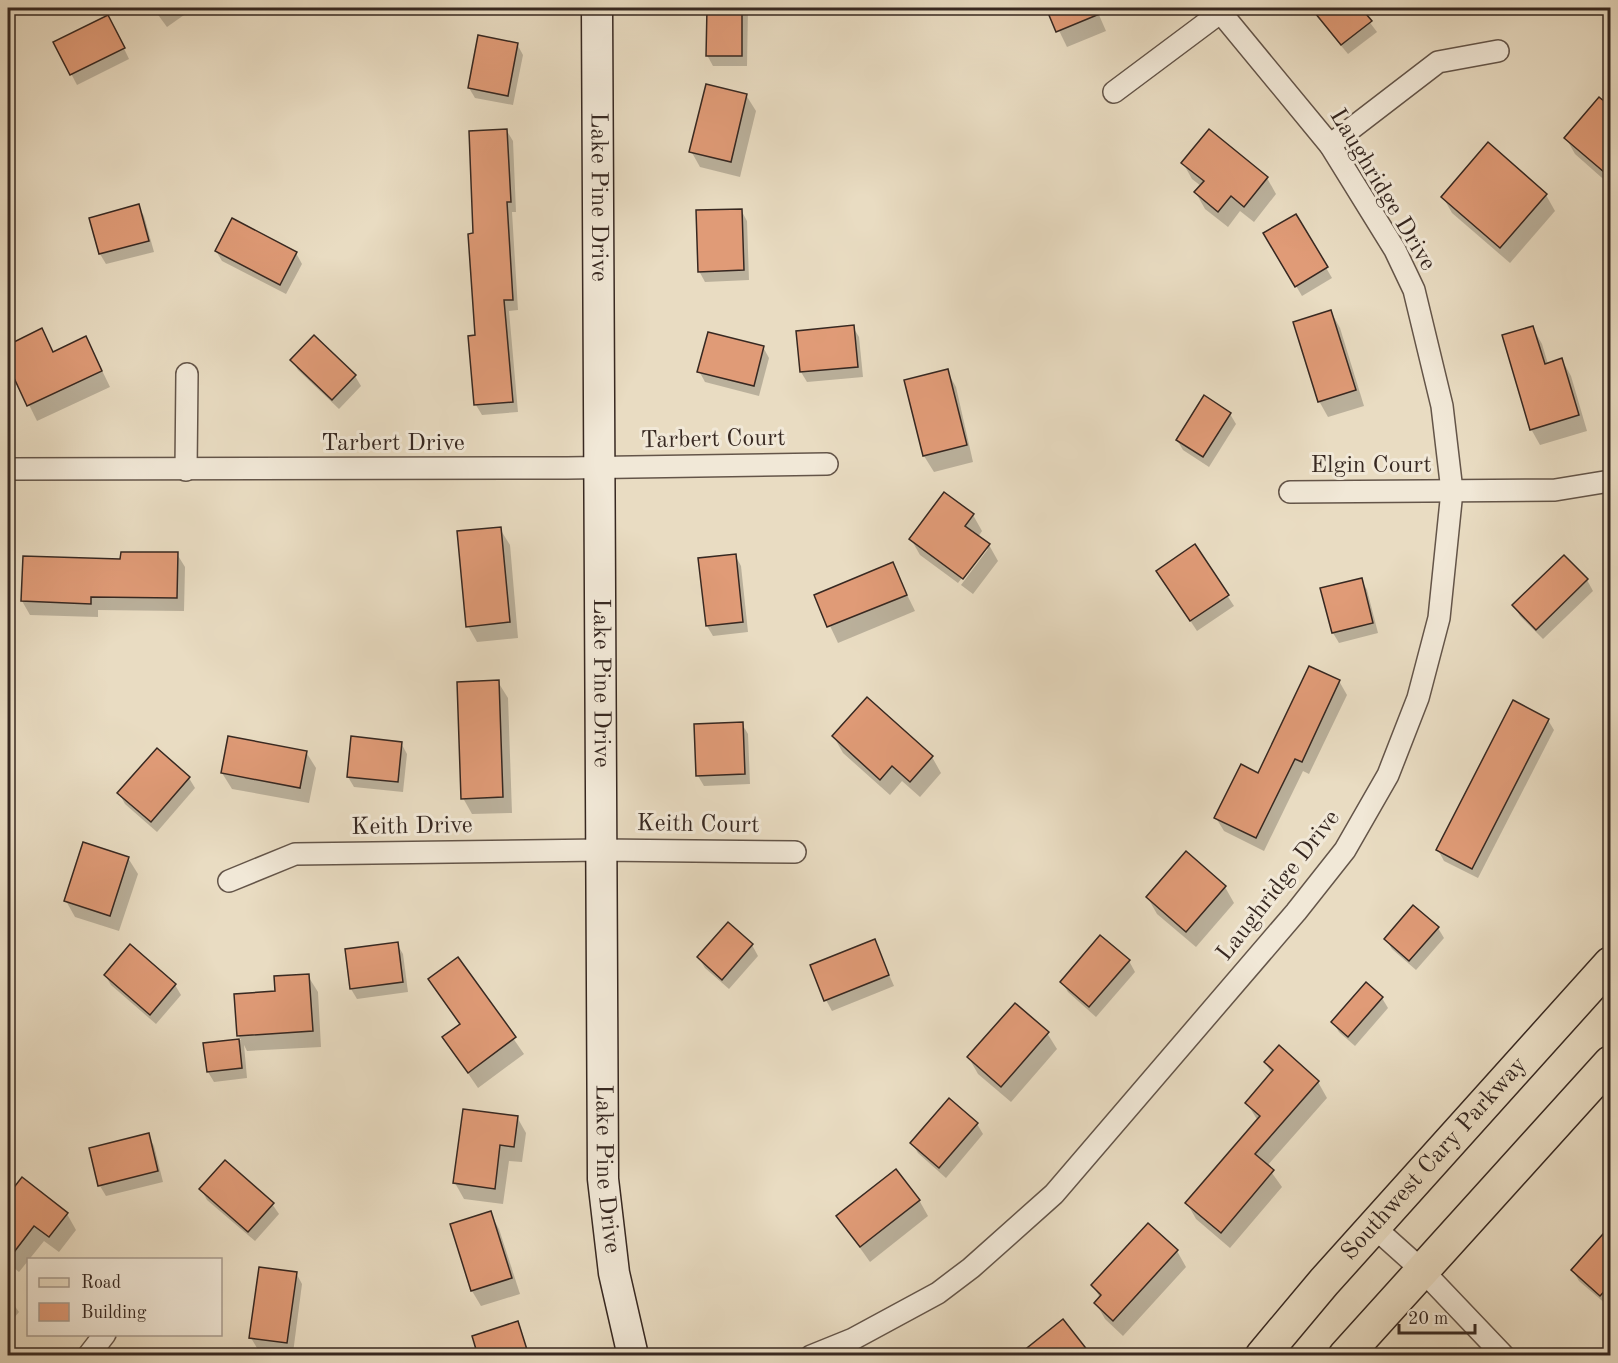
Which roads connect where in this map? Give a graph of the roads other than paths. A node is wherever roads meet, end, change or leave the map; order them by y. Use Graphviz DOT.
graph roads {
  1 [pos="597,8"];
  2 [pos="1219,10"];
  3 [pos="1498,51"];
  4 [pos="1114,92"];
  5 [pos="1330,145"];
  6 [pos="187,374"];
  7 [pos="827,464"];
  8 [pos="600,467"];
  9 [pos="8,469"];
  10 [pos="186,470"];
  11 [pos="1611,481"];
  12 [pos="1452,491"];
  13 [pos="1290,492"];
  14 [pos="602,850"];
  15 [pos="795,852"];
  16 [pos="229,881"];
  17 [pos="1611,964"];
  18 [pos="1611,1063"];
  19 [pos="1375,1228"];
  20 [pos="1423,1271"];
  21 [pos="104,1336"];
  22 [pos="88,1356"];
  23 [pos="633,1356"];
  24 [pos="812,1356"];
  25 [pos="1262,1356"];
  26 [pos="1345,1356"];
  27 [pos="1504,1356"];
  1 -- 8 [label="street, Lake Pine Drive"];
  2 -- 4 [label="street"];
  2 -- 5 [label="street, Laughridge Drive"];
  3 -- 5 [label="street"];
  5 -- 12 [label="street, Laughridge Drive"];
  6 -- 10 [label="street"];
  7 -- 8 [label="street, Tarbert Court"];
  8 -- 10 [label="street, Tarbert Drive"];
  8 -- 14 [label="street, Lake Pine Drive"];
  9 -- 10 [label="street, Tarbert Drive"];
  11 -- 12 [label="street, Elgin Court"];
  12 -- 13 [label="street, Elgin Court"];
  12 -- 24 [label="street, Laughridge Drive"];
  14 -- 15 [label="street, Keith Court"];
  14 -- 16 [label="street, Keith Drive"];
  14 -- 23 [label="street, Lake Pine Drive"];
  17 -- 19 [label="main road, Southwest Cary Parkway"];
  18 -- 20 [label="main road"];
  19 -- 20 [label="street"];
  19 -- 25 [label="main road, Southwest Cary Parkway"];
  20 -- 26 [label="main road"];
  20 -- 27 [label="street"];
  21 -- 22 [label="street"];
}
